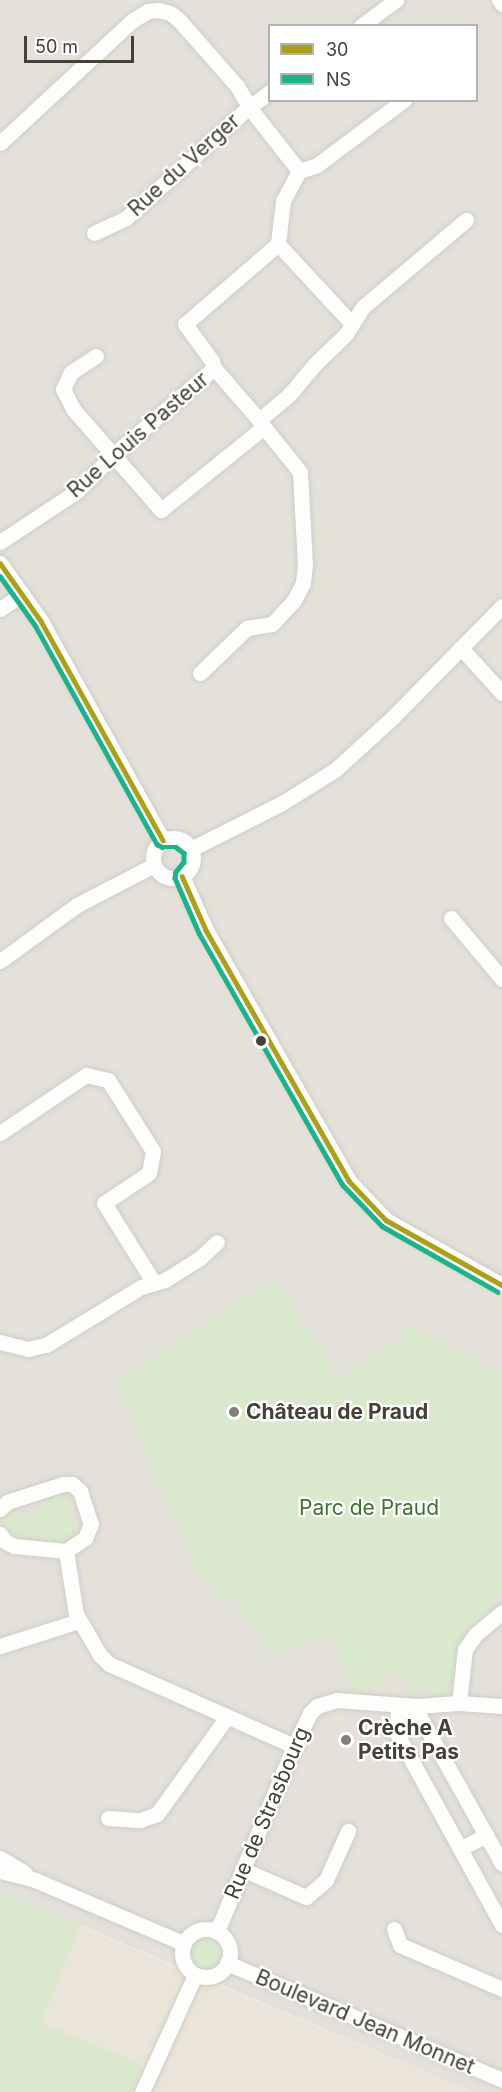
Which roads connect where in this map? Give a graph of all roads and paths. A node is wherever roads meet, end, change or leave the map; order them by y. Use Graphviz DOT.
graph roads {
  1 [pos="396,0"];
  2 [pos="499,0"];
  3 [pos="502,4"];
  4 [pos="364,24"];
  5 [pos="268,93"];
  6 [pos="401,102"];
  7 [pos="249,107"];
  8 [pos="0,143"];
  9 [pos="299,171"];
  10 [pos="466,220"];
  11 [pos="94,233"];
  12 [pos="278,244"];
  13 [pos="352,324"];
  14 [pos="96,356"];
  15 [pos="213,368"];
  16 [pos="262,423"];
  17 [pos="113,455"];
  18 [pos="0,542"];
  19 [pos="0,563"];
  20 [pos="22,594"];
  21 [pos="502,606"];
  22 [pos="0,609"];
  23 [pos="461,648"];
  24 [pos="200,673"];
  25 [pos="502,693"];
  26 [pos="163,840"];
  27 [pos="191,849"];
  28 [pos="154,865"];
  29 [pos="182,876"];
  30 [pos="451,918"];
  31 [pos="0,961"];
  32 [pos="502,979"];
  33 [pos="0,1133"];
  34 [pos="217,1242"];
  35 [pos="154,1283"];
  36 [pos="502,1285"];
  37 [pos="0,1342"];
  38 [pos="0,1509"];
  39 [pos="0,1534"];
  40 [pos="66,1551"];
  41 [pos="502,1612"];
  42 [pos="79,1621"];
  43 [pos="0,1646"];
  44 [pos="459,1703"];
  45 [pos="398,1706"];
  46 [pos="502,1706"];
  47 [pos="226,1717"];
  48 [pos="294,1746"];
  49 [pos="108,1818"];
  50 [pos="348,1831"];
  51 [pos="486,1835"];
  52 [pos="460,1849"];
  53 [pos="0,1858"];
  54 [pos="502,1864"];
  55 [pos="242,1869"];
  56 [pos="0,1871"];
  57 [pos="35,1880"];
  58 [pos="502,1925"];
  59 [pos="394,1929"];
  60 [pos="214,1930"];
  61 [pos="183,1943"];
  62 [pos="227,1963"];
  63 [pos="195,1975"];
  64 [pos="502,1989"];
  65 [pos="502,2080"];
  66 [pos="142,2092"];
  1 -- 4 [label="street"];
  2 -- 3 [label="street"];
  5 -- 7 [label="street, Rue du Verger"];
  6 -- 9 [label="street"];
  7 -- 8 [label="street"];
  7 -- 9 [label="street"];
  7 -- 11 [label="street, Rue du Verger"];
  9 -- 12 [label="street"];
  10 -- 13 [label="street"];
  12 -- 13 [label="street"];
  12 -- 15 [label="street, Rue Louis Pasteur"];
  13 -- 16 [label="street"];
  14 -- 17 [label="street"];
  15 -- 16 [label="street"];
  15 -- 17 [label="street, Rue Louis Pasteur"];
  16 -- 17 [label="street"];
  16 -- 24 [label="street"];
  17 -- 18 [label="street, Rue Louis Pasteur"];
  19 -- 20 [label="street"];
  20 -- 22 [label="street"];
  20 -- 26 [label="street"];
  21 -- 23 [label="street"];
  23 -- 25 [label="street"];
  23 -- 27 [label="street"];
  26 -- 27 [label="street"];
  26 -- 28 [label="street"];
  27 -- 29 [label="street"];
  28 -- 29 [label="street"];
  28 -- 31 [label="street"];
  29 -- 36 [label="street"];
  30 -- 32 [label="street"];
  33 -- 35 [label="street"];
  34 -- 35 [label="street"];
  35 -- 37 [label="street"];
  38 -- 40 [label="street"];
  39 -- 40 [label="street"];
  40 -- 42 [label="street"];
  41 -- 44 [label="street"];
  42 -- 43 [label="street"];
  42 -- 47 [label="street"];
  44 -- 45 [label="street, Rue de Strasbourg"];
  44 -- 46 [label="street, Rue de Strasbourg"];
  45 -- 48 [label="street, Rue de Strasbourg"];
  45 -- 51 [label="street"];
  45 -- 52 [label="street"];
  47 -- 48 [label="street"];
  47 -- 49 [label="street"];
  48 -- 55 [label="street, Rue de Strasbourg"];
  50 -- 55 [label="street"];
  51 -- 52 [label="street"];
  51 -- 54 [label="street"];
  52 -- 58 [label="street"];
  53 -- 57 [label="street"];
  55 -- 60 [label="street, Rue de Strasbourg"];
  56 -- 57 [label="street"];
  57 -- 61 [label="street"];
  59 -- 64 [label="street"];
  60 -- 61 [label="street"];
  60 -- 62 [label="street"];
  61 -- 63 [label="street"];
  62 -- 63 [label="street"];
  62 -- 65 [label="street, Boulevard Jean Monnet"];
  63 -- 66 [label="street"];
}
